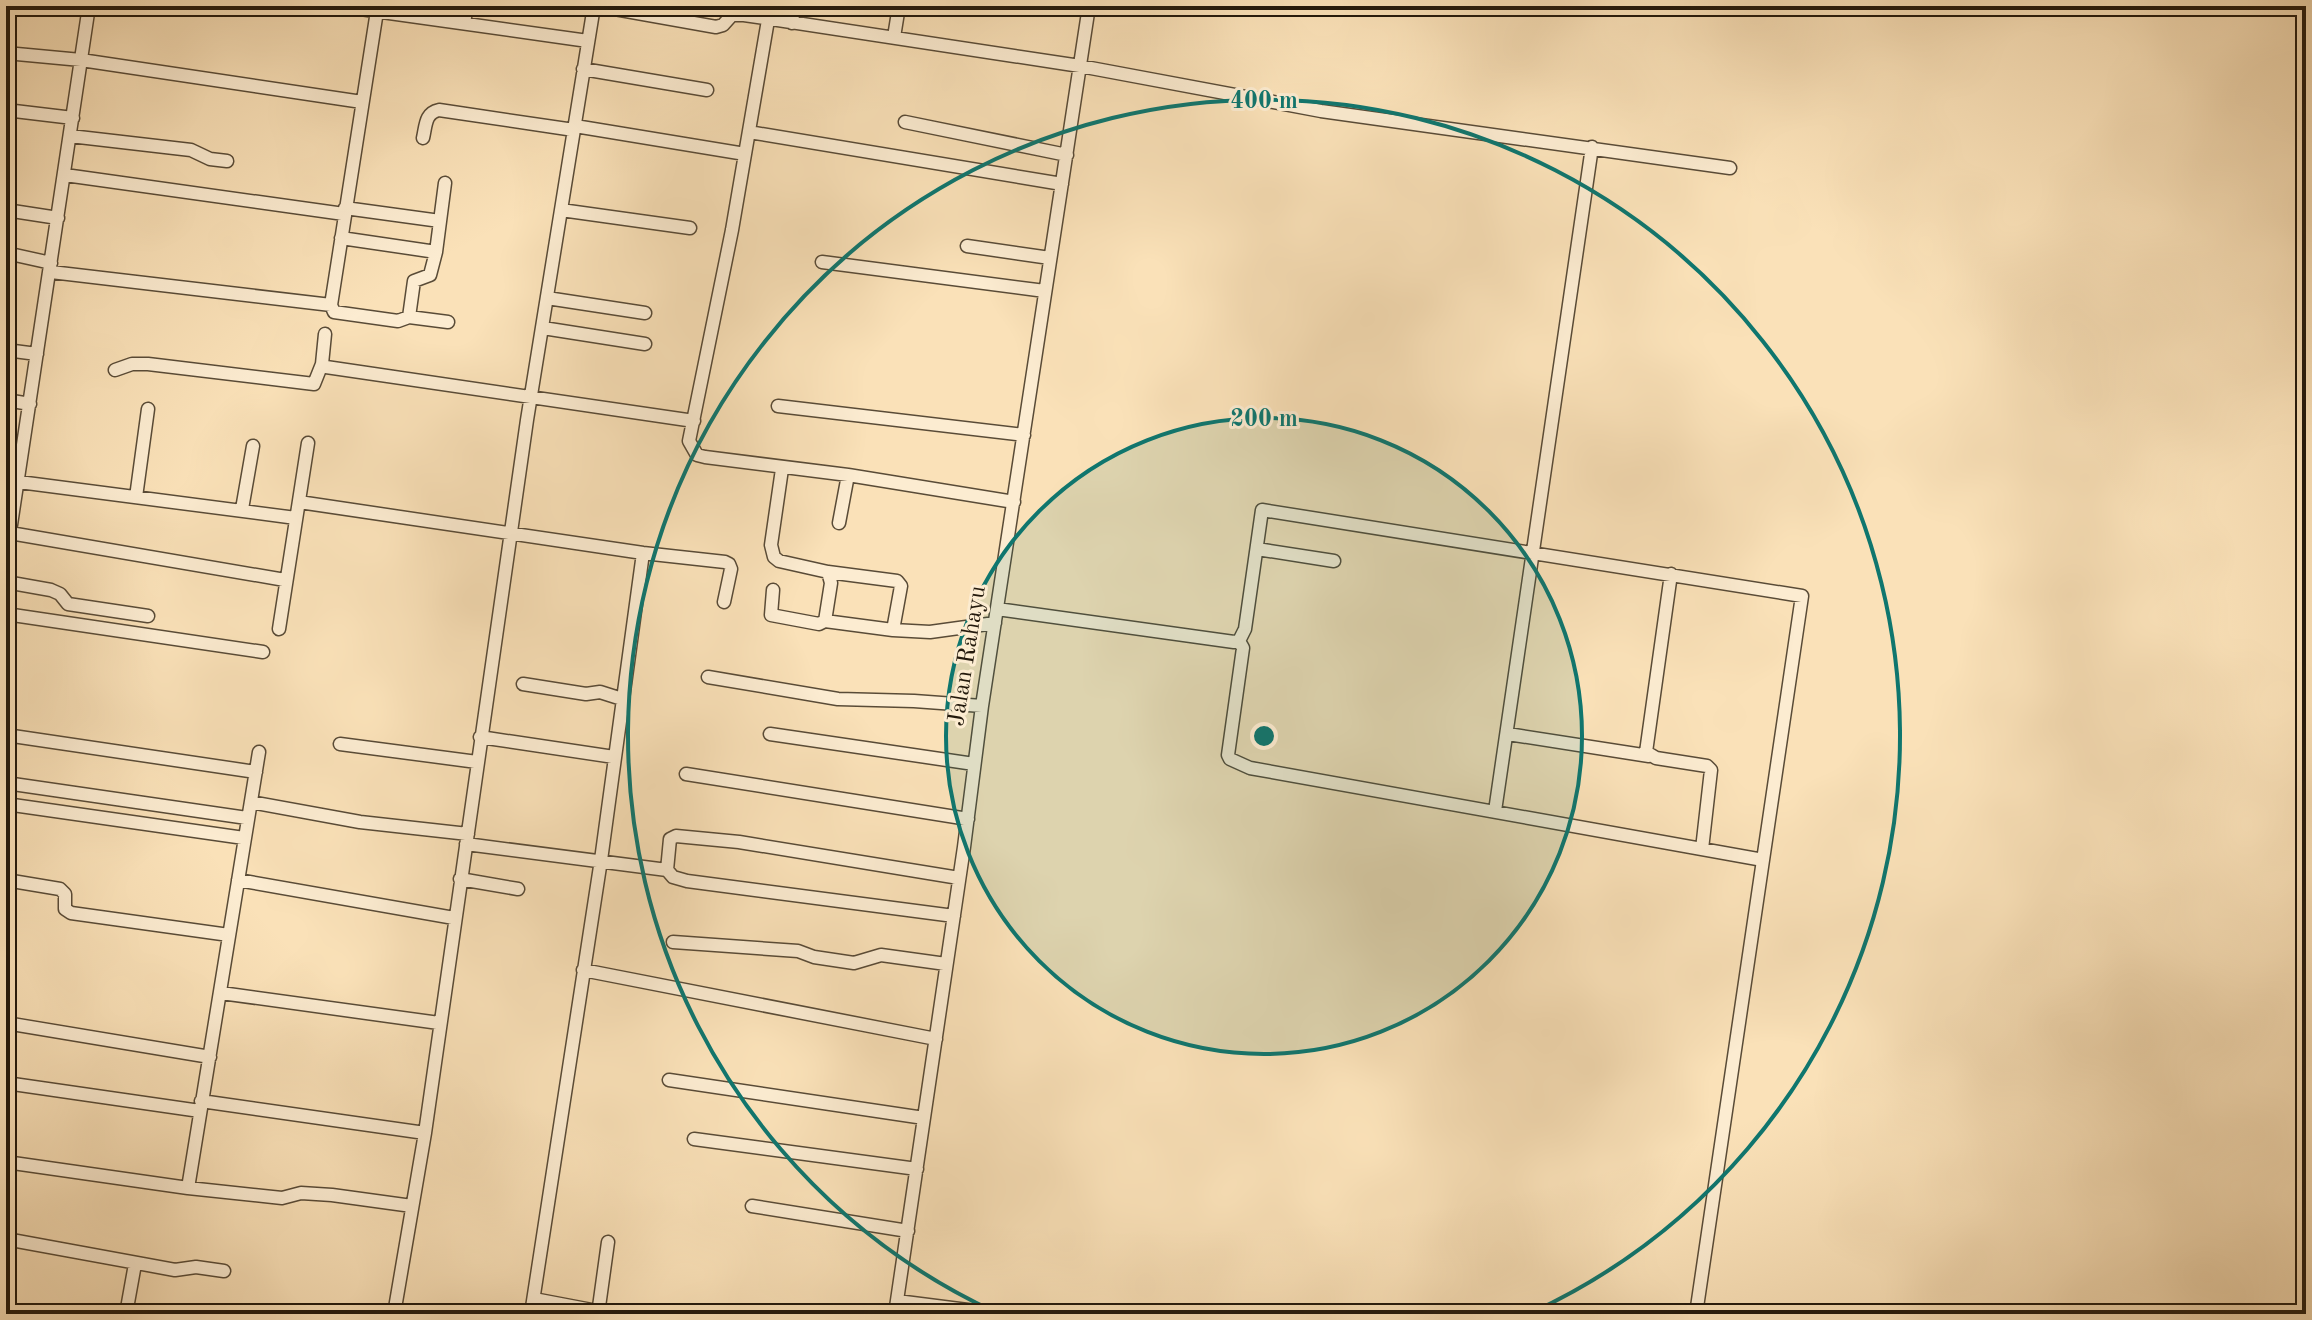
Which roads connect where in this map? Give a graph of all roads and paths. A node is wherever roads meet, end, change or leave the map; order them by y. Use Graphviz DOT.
graph roads {
  1 [pos="89,6"];
  2 [pos="339,6"];
  3 [pos="467,6"];
  4 [pos="596,6"];
  5 [pos="794,6"];
  6 [pos="899,6"];
  7 [pos="1085,7"];
  8 [pos="377,11"];
  9 [pos="768,20"];
  10 [pos="464,23"];
  11 [pos="792,23"];
  12 [pos="894,37"];
  13 [pos="588,41"];
  14 [pos="6,53"];
  15 [pos="81,60"];
  16 [pos="1080,66"];
  17 [pos="583,69"];
  18 [pos="707,90"];
  19 [pos="362,102"];
  20 [pos="6,110"];
  21 [pos="73,118"];
  22 [pos="905,122"];
  23 [pos="574,128"];
  24 [pos="749,132"];
  25 [pos="70,136"];
  26 [pos="423,138"];
  27 [pos="1592,147"];
  28 [pos="745,154"];
  29 [pos="1067,155"];
  30 [pos="227,161"];
  31 [pos="1730,168"];
  32 [pos="65,175"];
  33 [pos="445,183"];
  34 [pos="1062,184"];
  35 [pos="6,210"];
  36 [pos="561,210"];
  37 [pos="344,211"];
  38 [pos="58,218"];
  39 [pos="440,221"];
  40 [pos="690,228"];
  41 [pos="341,238"];
  42 [pos="967,246"];
  43 [pos="436,252"];
  44 [pos="6,253"];
  45 [pos="1050,258"];
  46 [pos="822,262"];
  47 [pos="51,268"];
  48 [pos="1045,291"];
  49 [pos="547,298"];
  50 [pos="331,305"];
  51 [pos="645,313"];
  52 [pos="409,317"];
  53 [pos="448,322"];
  54 [pos="543,328"];
  55 [pos="325,334"];
  56 [pos="645,344"];
  57 [pos="6,350"];
  58 [pos="37,354"];
  59 [pos="322,364"];
  60 [pos="115,370"];
  61 [pos="531,396"];
  62 [pos="6,400"];
  63 [pos="30,404"];
  64 [pos="778,406"];
  65 [pos="148,409"];
  66 [pos="694,421"];
  67 [pos="1024,435"];
  68 [pos="308,443"];
  69 [pos="253,446"];
  70 [pos="782,469"];
  71 [pos="848,475"];
  72 [pos="19,482"];
  73 [pos="136,497"];
  74 [pos="299,502"];
  75 [pos="1014,502"];
  76 [pos="242,509"];
  77 [pos="9,513"];
  78 [pos="296,518"];
  79 [pos="839,523"];
  80 [pos="10,533"];
  81 [pos="510,534"];
  82 [pos="1257,549"];
  83 [pos="643,553"];
  84 [pos="1534,554"];
  85 [pos="6,558"];
  86 [pos="1334,561"];
  87 [pos="1671,574"];
  88 [pos="832,576"];
  89 [pos="285,580"];
  90 [pos="6,582"];
  91 [pos="773,590"];
  92 [pos="724,602"];
  93 [pos="997,609"];
  94 [pos="6,614"];
  95 [pos="148,616"];
  96 [pos="825,621"];
  97 [pos="995,623"];
  98 [pos="279,629"];
  99 [pos="893,630"];
  100 [pos="1239,641"];
  101 [pos="263,652"];
  102 [pos="708,677"];
  103 [pos="523,684"];
  104 [pos="622,699"];
  105 [pos="982,706"];
  106 [pos="770,734"];
  107 [pos="1508,734"];
  108 [pos="6,735"];
  109 [pos="480,737"];
  110 [pos="340,744"];
  111 [pos="259,752"];
  112 [pos="1649,756"];
  113 [pos="614,757"];
  114 [pos="477,762"];
  115 [pos="974,764"];
  116 [pos="256,772"];
  117 [pos="686,774"];
  118 [pos="6,783"];
  119 [pos="251,802"];
  120 [pos="6,804"];
  121 [pos="1495,811"];
  122 [pos="247,818"];
  123 [pos="968,819"];
  124 [pos="244,838"];
  125 [pos="467,839"];
  126 [pos="1702,849"];
  127 [pos="601,860"];
  128 [pos="1763,860"];
  129 [pos="667,870"];
  130 [pos="959,878"];
  131 [pos="460,879"];
  132 [pos="6,880"];
  133 [pos="238,880"];
  134 [pos="518,889"];
  135 [pos="954,916"];
  136 [pos="454,918"];
  137 [pos="229,935"];
  138 [pos="673,942"];
  139 [pos="946,964"];
  140 [pos="583,970"];
  141 [pos="221,993"];
  142 [pos="6,1023"];
  143 [pos="439,1023"];
  144 [pos="936,1039"];
  145 [pos="210,1057"];
  146 [pos="669,1080"];
  147 [pos="6,1083"];
  148 [pos="200,1106"];
  149 [pos="924,1118"];
  150 [pos="425,1133"];
  151 [pos="694,1139"];
  152 [pos="6,1162"];
  153 [pos="917,1169"];
  154 [pos="188,1188"];
  155 [pos="412,1206"];
  156 [pos="752,1206"];
  157 [pos="908,1231"];
  158 [pos="6,1239"];
  159 [pos="608,1242"];
  160 [pos="135,1264"];
  161 [pos="224,1271"];
  162 [pos="534,1299"];
  163 [pos="896,1308"];
  164 [pos="975,1312"];
  165 [pos="598,1313"];
  166 [pos="126,1314"];
  167 [pos="394,1314"];
  168 [pos="531,1314"];
  169 [pos="613,1314"];
  170 [pos="999,1314"];
  171 [pos="1696,1314"];
  1 -- 15 [label="street"];
  2 -- 8 [label="street"];
  3 -- 10 [label="street"];
  4 -- 9 [label="street"];
  4 -- 13 [label="street"];
  5 -- 11 [label="street"];
  6 -- 12 [label="street"];
  7 -- 16 [label="street, Jalan Rahayu"];
  8 -- 10 [label="street"];
  8 -- 19 [label="street"];
  9 -- 11 [label="street"];
  9 -- 24 [label="street"];
  10 -- 13 [label="street"];
  11 -- 12 [label="street"];
  12 -- 16 [label="street"];
  13 -- 17 [label="street"];
  14 -- 15 [label="street"];
  15 -- 19 [label="street"];
  15 -- 21 [label="street"];
  16 -- 27 [label="street"];
  16 -- 29 [label="street, Jalan Rahayu"];
  17 -- 18 [label="street"];
  17 -- 23 [label="street"];
  19 -- 37 [label="street"];
  20 -- 21 [label="street"];
  21 -- 25 [label="street"];
  22 -- 29 [label="street"];
  23 -- 26 [label="street"];
  23 -- 28 [label="street"];
  23 -- 36 [label="street"];
  24 -- 28 [label="street"];
  24 -- 34 [label="street"];
  25 -- 30 [label="street"];
  25 -- 32 [label="street"];
  27 -- 31 [label="street"];
  27 -- 84 [label="street"];
  28 -- 66 [label="street"];
  29 -- 34 [label="street, Jalan Rahayu"];
  32 -- 37 [label="street"];
  32 -- 38 [label="street"];
  33 -- 39 [label="street"];
  34 -- 45 [label="street, Jalan Rahayu"];
  35 -- 38 [label="street"];
  36 -- 40 [label="street"];
  36 -- 49 [label="street"];
  37 -- 39 [label="street"];
  37 -- 41 [label="street"];
  38 -- 47 [label="street"];
  39 -- 43 [label="street"];
  41 -- 43 [label="street"];
  41 -- 50 [label="street"];
  42 -- 45 [label="street"];
  43 -- 52 [label="street"];
  44 -- 47 [label="street"];
  45 -- 48 [label="street, Jalan Rahayu"];
  46 -- 48 [label="street"];
  47 -- 50 [label="street"];
  47 -- 58 [label="street"];
  48 -- 67 [label="street, Jalan Rahayu"];
  49 -- 51 [label="street"];
  49 -- 54 [label="street"];
  50 -- 52 [label="street"];
  52 -- 53 [label="street"];
  54 -- 56 [label="street"];
  54 -- 61 [label="street"];
  55 -- 59 [label="street"];
  57 -- 58 [label="street"];
  58 -- 63 [label="street"];
  59 -- 60 [label="street"];
  59 -- 61 [label="street"];
  61 -- 66 [label="street"];
  61 -- 81 [label="street"];
  62 -- 63 [label="street"];
  63 -- 72 [label="street"];
  64 -- 67 [label="street"];
  65 -- 73 [label="street"];
  66 -- 70 [label="street"];
  67 -- 75 [label="street, Jalan Rahayu"];
  68 -- 74 [label="street"];
  69 -- 76 [label="street"];
  70 -- 71 [label="street"];
  70 -- 88 [label="street"];
  71 -- 75 [label="street"];
  71 -- 79 [label="street"];
  72 -- 73 [label="street"];
  72 -- 77 [label="street"];
  73 -- 76 [label="street"];
  74 -- 78 [label="street"];
  74 -- 81 [label="street"];
  75 -- 93 [label="street, Jalan Rahayu"];
  76 -- 78 [label="street"];
  77 -- 80 [label="street"];
  78 -- 89 [label="street"];
  80 -- 85 [label="street"];
  80 -- 89 [label="street"];
  81 -- 83 [label="street"];
  81 -- 109 [label="street"];
  82 -- 84 [label="street"];
  82 -- 86 [label="street"];
  82 -- 100 [label="street"];
  83 -- 92 [label="street"];
  83 -- 104 [label="street"];
  84 -- 87 [label="street"];
  84 -- 107 [label="street"];
  87 -- 112 [label="street"];
  87 -- 128 [label="street"];
  88 -- 96 [label="street"];
  88 -- 99 [label="street"];
  89 -- 98 [label="street"];
  90 -- 95 [label="street"];
  91 -- 96 [label="street"];
  93 -- 97 [label="street, Jalan Rahayu"];
  93 -- 100 [label="street"];
  94 -- 101 [label="street"];
  96 -- 99 [label="street"];
  97 -- 99 [label="street"];
  97 -- 105 [label="street, Jalan Rahayu"];
  100 -- 121 [label="street"];
  102 -- 105 [label="street"];
  103 -- 104 [label="street"];
  104 -- 113 [label="street"];
  105 -- 115 [label="street, Jalan Rahayu"];
  106 -- 115 [label="street"];
  107 -- 112 [label="street"];
  107 -- 121 [label="street"];
  108 -- 116 [label="street"];
  109 -- 113 [label="street"];
  109 -- 114 [label="street"];
  110 -- 114 [label="street"];
  111 -- 116 [label="street"];
  112 -- 126 [label="street"];
  113 -- 127 [label="street"];
  114 -- 125 [label="street"];
  115 -- 123 [label="street, Jalan Rahayu"];
  116 -- 119 [label="street"];
  117 -- 123 [label="street"];
  118 -- 122 [label="street"];
  119 -- 122 [label="street"];
  119 -- 125 [label="street"];
  120 -- 124 [label="street"];
  121 -- 126 [label="street"];
  122 -- 124 [label="street"];
  123 -- 130 [label="street, Jalan Rahayu"];
  124 -- 133 [label="street"];
  125 -- 127 [label="street"];
  125 -- 131 [label="street"];
  126 -- 128 [label="street"];
  127 -- 129 [label="street"];
  127 -- 140 [label="street"];
  128 -- 171 [label="street"];
  129 -- 130 [label="street"];
  129 -- 135 [label="street"];
  130 -- 135 [label="street, Jalan Rahayu"];
  131 -- 134 [label="street"];
  131 -- 136 [label="street"];
  132 -- 137 [label="street"];
  133 -- 136 [label="street"];
  133 -- 137 [label="street"];
  135 -- 139 [label="street, Jalan Rahayu"];
  136 -- 143 [label="street"];
  137 -- 141 [label="street"];
  138 -- 139 [label="street"];
  139 -- 144 [label="street, Jalan Rahayu"];
  140 -- 144 [label="street"];
  140 -- 162 [label="street"];
  141 -- 143 [label="street"];
  141 -- 145 [label="street"];
  142 -- 145 [label="street"];
  143 -- 150 [label="street"];
  144 -- 149 [label="street, Jalan Rahayu"];
  145 -- 148 [label="street"];
  146 -- 149 [label="street"];
  147 -- 148 [label="street"];
  148 -- 150 [label="street"];
  148 -- 154 [label="street"];
  149 -- 153 [label="street, Jalan Rahayu"];
  150 -- 155 [label="street"];
  151 -- 153 [label="street"];
  152 -- 154 [label="street"];
  153 -- 157 [label="street, Jalan Rahayu"];
  154 -- 155 [label="street"];
  155 -- 167 [label="street"];
  156 -- 157 [label="street"];
  157 -- 163 [label="street, Jalan Rahayu"];
  158 -- 160 [label="street"];
  159 -- 165 [label="street"];
  160 -- 161 [label="street"];
  160 -- 166 [label="street"];
  162 -- 165 [label="street"];
  162 -- 168 [label="street"];
  163 -- 164 [label="street"];
  164 -- 170 [label="street"];
  165 -- 169 [label="street"];
}
